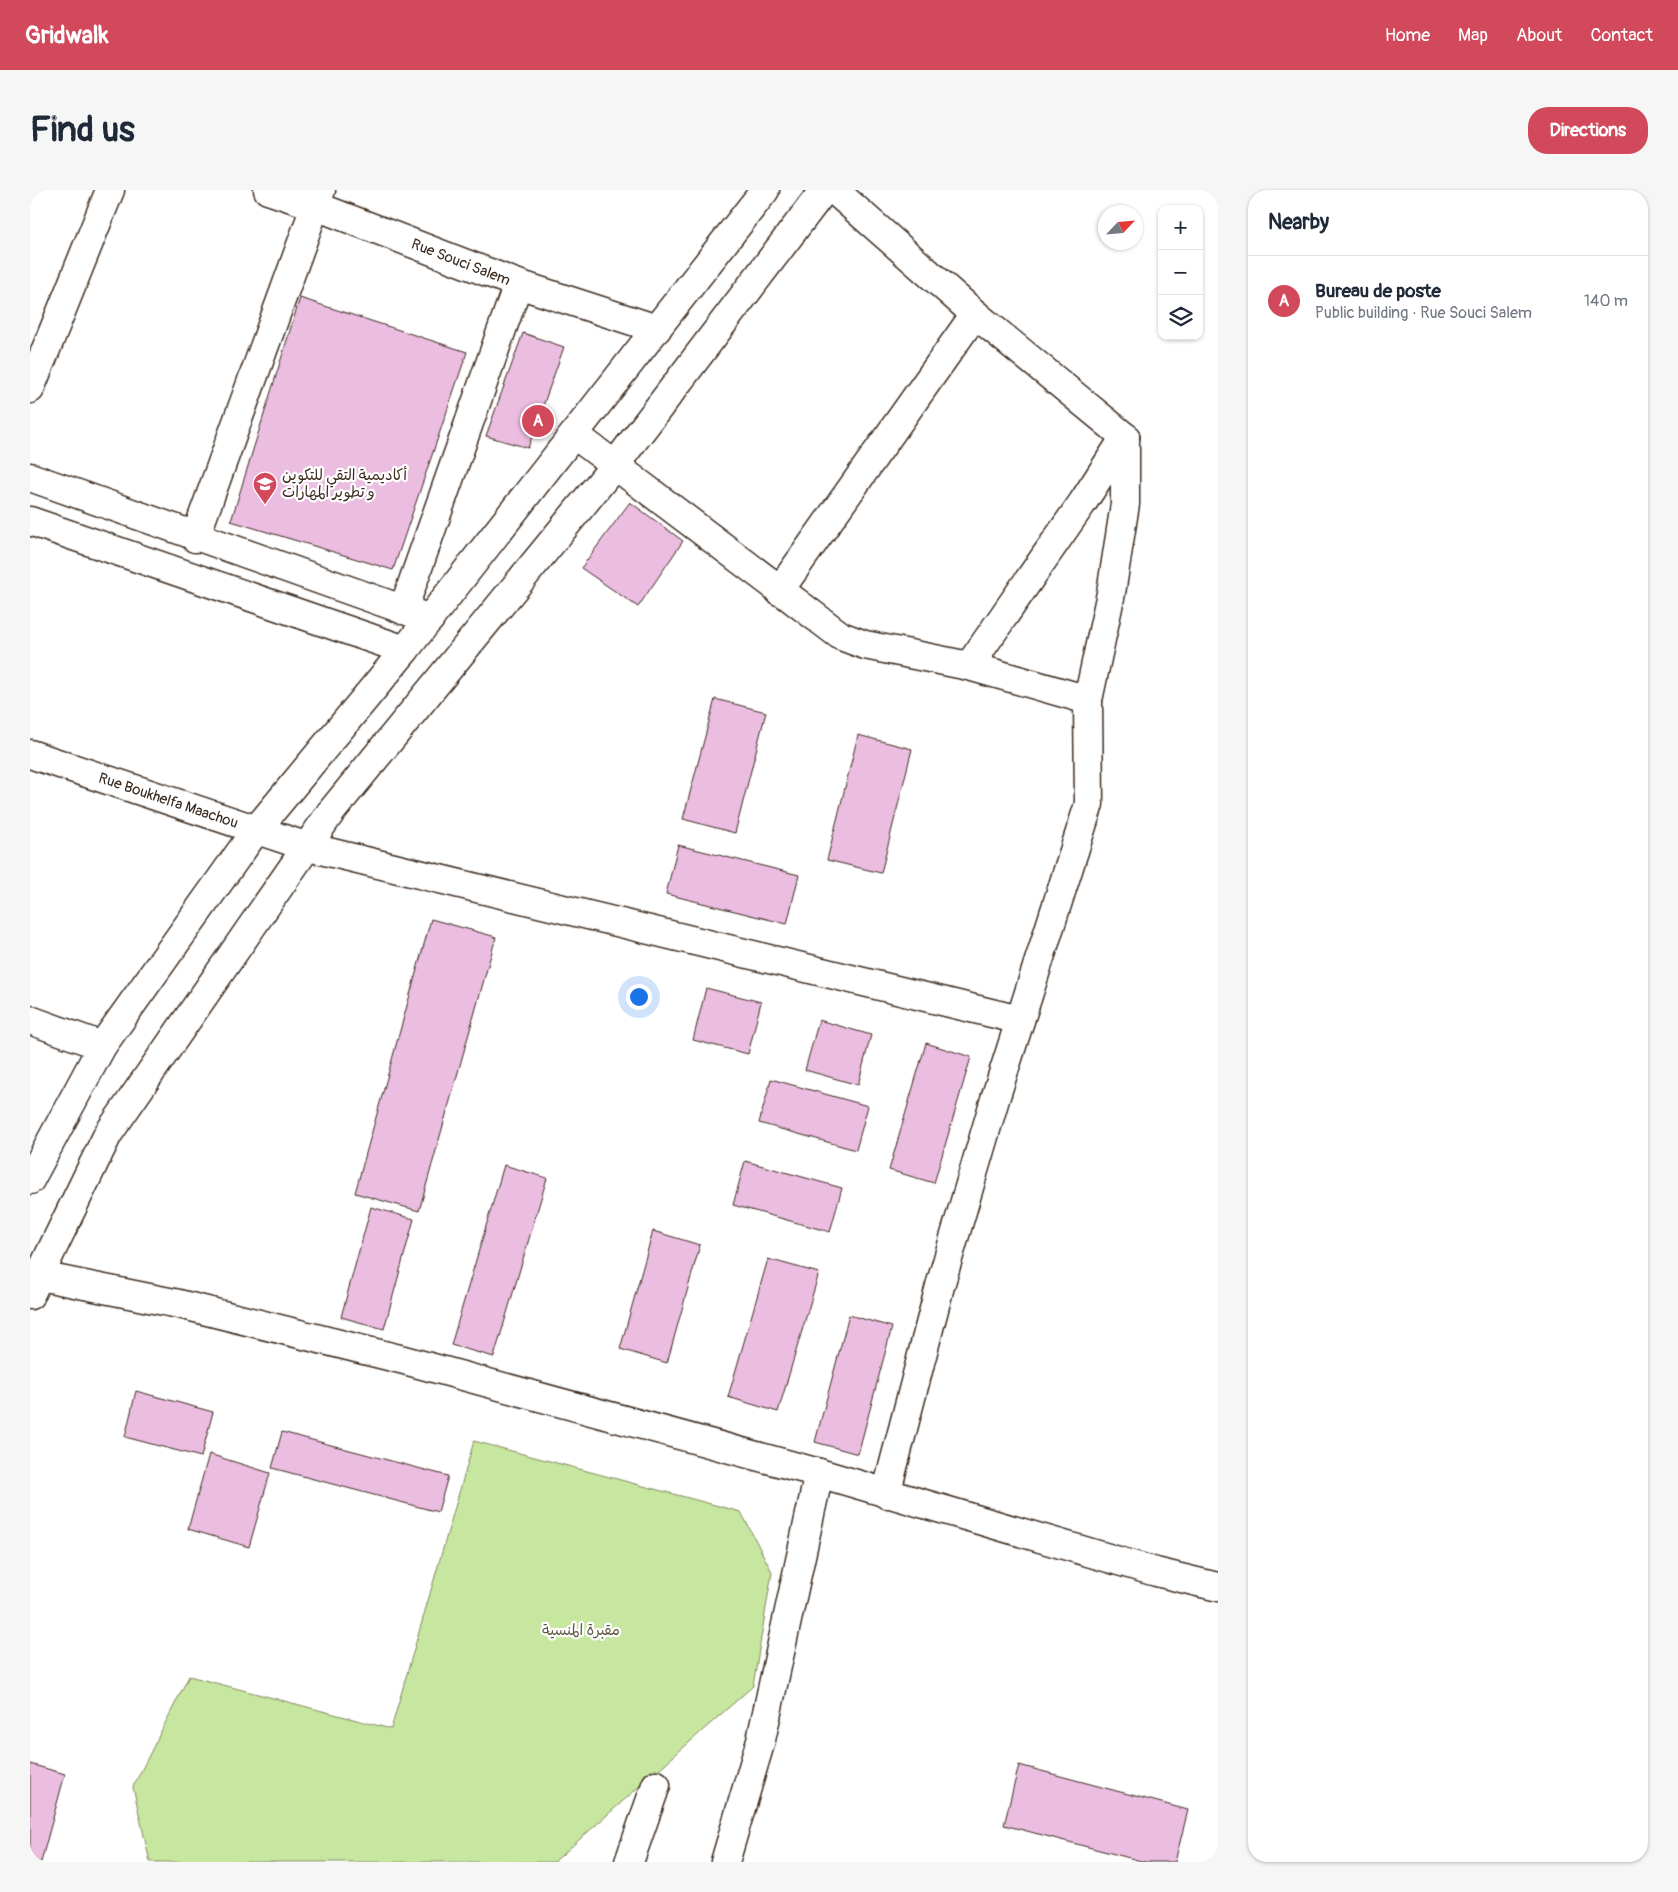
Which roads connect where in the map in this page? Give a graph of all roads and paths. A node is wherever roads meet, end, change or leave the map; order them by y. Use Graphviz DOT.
graph roads {
  1 [pos="110,190"];
  2 [pos="268,190"];
  3 [pos="765,190"];
  4 [pos="824,190"];
  5 [pos="834,190"];
  6 [pos="318,198"];
  7 [pos="518,284"];
  8 [pos="975,314"];
  9 [pos="657,329"];
  10 [pos="30,389"];
  11 [pos="575,435"];
  12 [pos="1125,437"];
  13 [pos="615,466"];
  14 [pos="30,477"];
  15 [pos="30,521"];
  16 [pos="195,538"];
  17 [pos="779,591"];
  18 [pos="404,610"];
  19 [pos="430,619"];
  20 [pos="405,650"];
  21 [pos="969,666"];
  22 [pos="1088,700"];
  23 [pos="30,754"];
  24 [pos="256,830"];
  25 [pos="308,847"];
  26 [pos="30,1020"];
  27 [pos="1020,1020"];
  28 [pos="102,1046"];
  29 [pos="30,1180"];
  30 [pos="33,1281"];
  31 [pos="819,1473"];
  32 [pos="886,1494"];
  33 [pos="1218,1587"];
  34 [pos="656,1785"];
  35 [pos="629,1862"];
  36 [pos="725,1862"];
  1 -- 10 [label="street"];
  2 -- 6 [label="street, Rue Souci Salem"];
  3 -- 9 [label="street"];
  4 -- 13 [label="street"];
  5 -- 8 [label="street"];
  6 -- 7 [label="street, Rue Souci Salem"];
  6 -- 16 [label="street"];
  7 -- 9 [label="street, Rue Souci Salem"];
  7 -- 18 [label="street"];
  8 -- 12 [label="street"];
  8 -- 17 [label="street"];
  9 -- 11 [label="street"];
  11 -- 13 [label="street"];
  11 -- 19 [label="street"];
  12 -- 21 [label="street"];
  12 -- 22 [label="street"];
  13 -- 17 [label="street"];
  13 -- 25 [label="street"];
  14 -- 16 [label="street"];
  15 -- 20 [label="street"];
  16 -- 18 [label="street"];
  17 -- 21 [label="street"];
  18 -- 19 [label="street"];
  19 -- 20 [label="street"];
  20 -- 24 [label="street"];
  21 -- 22 [label="street"];
  22 -- 27 [label="street"];
  23 -- 24 [label="street, Rue Boukhelfa Maachou"];
  24 -- 25 [label="street, Rue Boukhelfa Maachou"];
  24 -- 28 [label="street"];
  25 -- 27 [label="street, Rue Boukhelfa Maachou"];
  25 -- 30 [label="street"];
  26 -- 28 [label="street"];
  27 -- 32 [label="street"];
  28 -- 29 [label="street"];
  30 -- 31 [label="street"];
  31 -- 32 [label="street"];
  31 -- 36 [label="street"];
  32 -- 33 [label="street"];
  34 -- 35 [label="street"];
}
